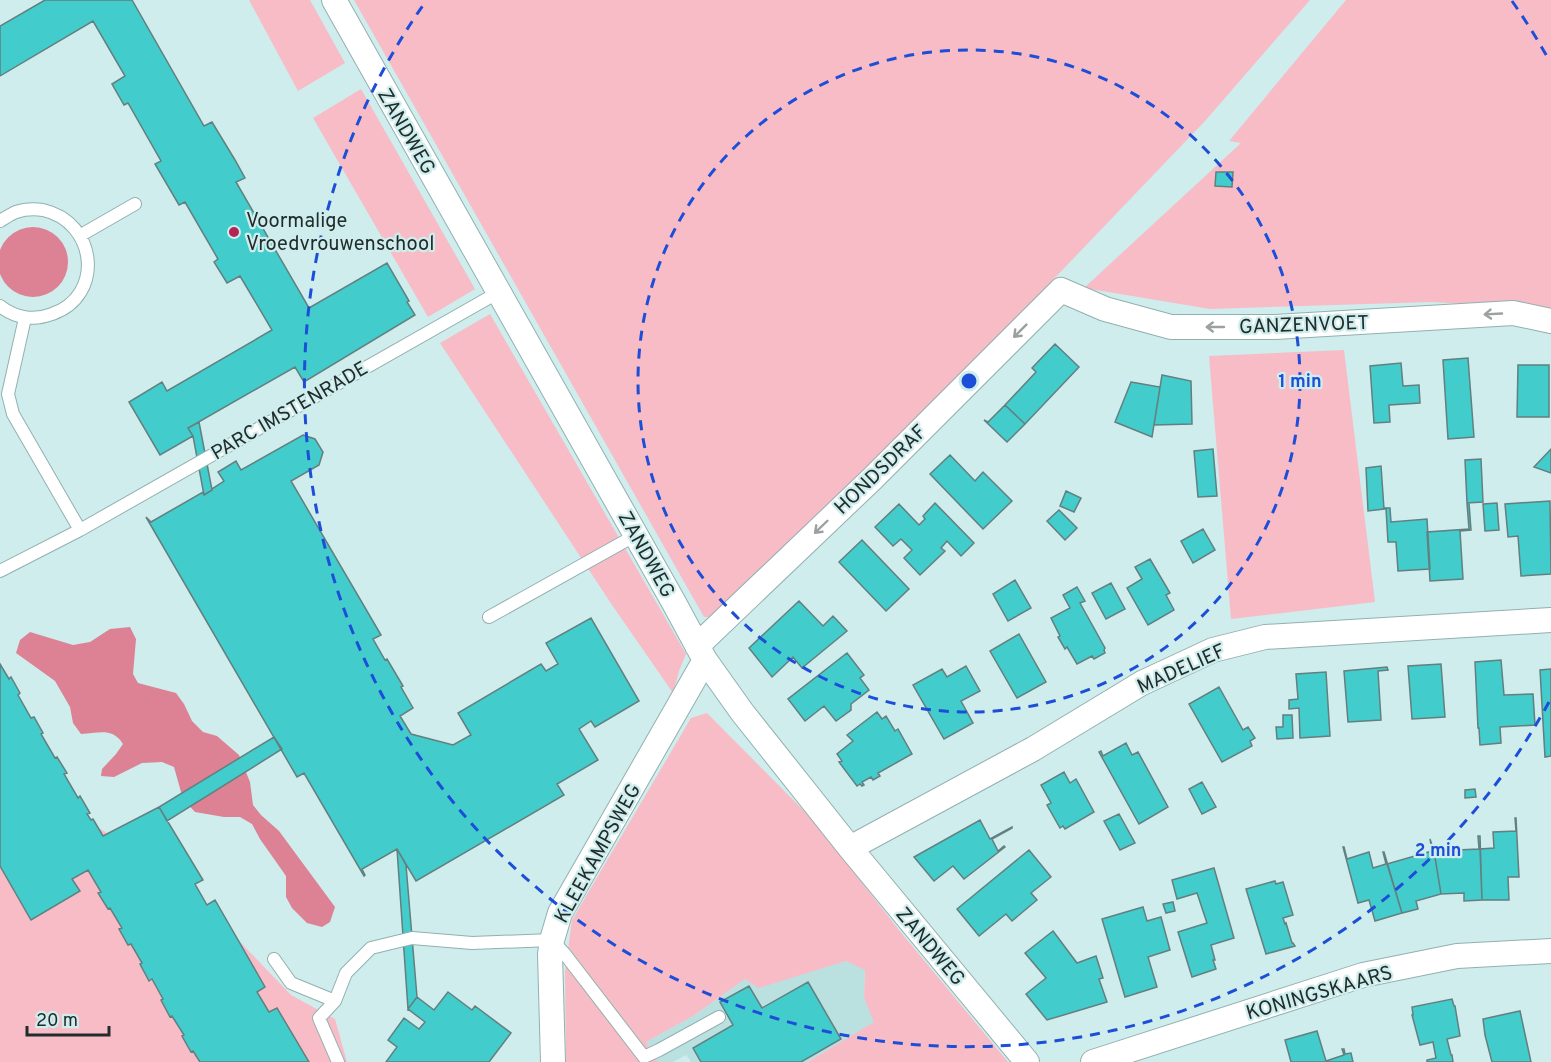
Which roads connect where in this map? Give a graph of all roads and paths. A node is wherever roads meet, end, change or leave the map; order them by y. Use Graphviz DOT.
graph roads {
  1 [pos="334,0"];
  2 [pos="135,204"];
  3 [pos="0,221"];
  4 [pos="81,235"];
  5 [pos="1061,290"];
  6 [pos="499,292"];
  7 [pos="0,306"];
  8 [pos="25,318"];
  9 [pos="1551,321"];
  10 [pos="4,393"];
  11 [pos="81,530"];
  12 [pos="636,535"];
  13 [pos="0,571"];
  14 [pos="489,617"];
  15 [pos="1551,620"];
  16 [pos="701,653"];
  17 [pos="850,849"];
  18 [pos="552,940"];
  19 [pos="1551,951"];
  20 [pos="274,959"];
  21 [pos="335,1001"];
  22 [pos="719,1017"];
  23 [pos="338,1062"];
  24 [pos="553,1062"];
  25 [pos="1027,1062"];
  26 [pos="1093,1062"];
  1 -- 6 [label="street, ZANDWEG"];
  2 -- 4 [label="lane"];
  3 -- 4 [label="lane"];
  4 -- 8 [label="lane"];
  9 -- 5 [label="street, GANZENVOET, one-way"];
  5 -- 16 [label="street, HONDSDRAF, one-way"];
  6 -- 11 [label="lane, PARC IMSTENRADE"];
  6 -- 12 [label="street, ZANDWEG"];
  7 -- 8 [label="lane"];
  8 -- 10 [label="lane"];
  10 -- 11 [label="lane"];
  11 -- 13 [label="lane, PARC IMSTENRADE"];
  12 -- 14 [label="lane"];
  12 -- 16 [label="street, ZANDWEG"];
  15 -- 17 [label="street, MADELIEF"];
  16 -- 17 [label="street, ZANDWEG"];
  16 -- 18 [label="street, KLEEKAMPSWEG"];
  17 -- 25 [label="street, ZANDWEG"];
  18 -- 21 [label="lane"];
  18 -- 22 [label="lane"];
  18 -- 24 [label="street, KLEEKAMPSWEG"];
  19 -- 26 [label="street, KONINGSKAARS"];
  20 -- 21 [label="lane"];
  21 -- 23 [label="lane"];
}
